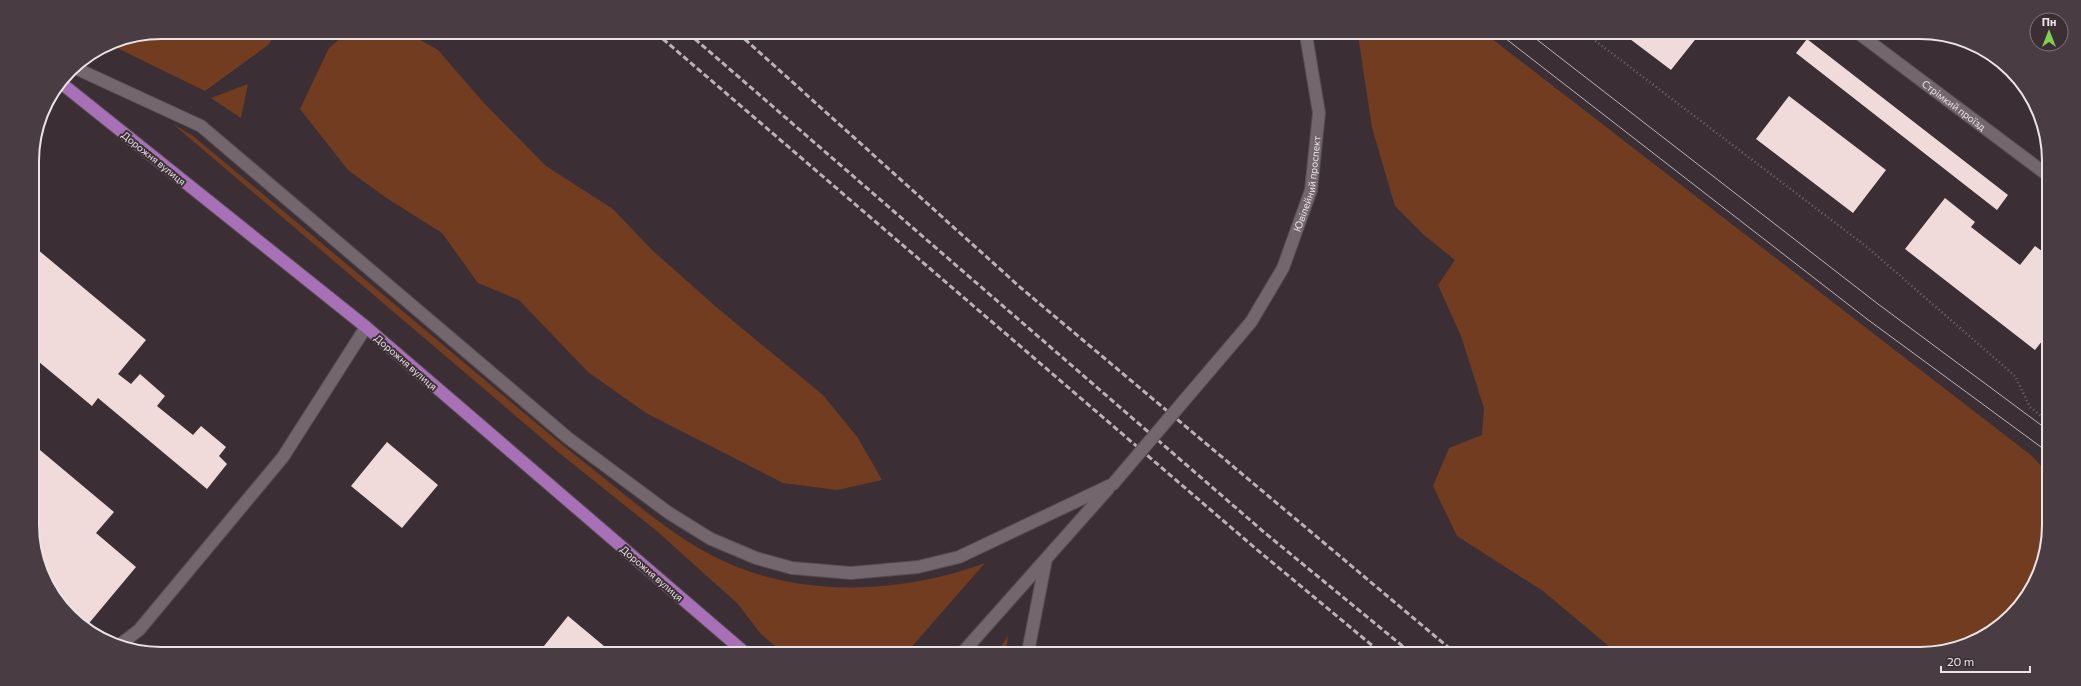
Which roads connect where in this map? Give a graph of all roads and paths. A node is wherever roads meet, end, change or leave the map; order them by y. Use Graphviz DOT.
graph roads {
  1 [pos="1307,39"];
  2 [pos="1593,39"];
  3 [pos="1866,39"];
  4 [pos="79,70"];
  5 [pos="65,86"];
  6 [pos="2042,171"];
  7 [pos="366,327"];
  8 [pos="2042,417"];
  9 [pos="1113,484"];
  10 [pos="1047,557"];
  11 [pos="124,641"];
  12 [pos="738,647"];
  13 [pos="968,647"];
  14 [pos="1029,647"];
  1 -- 9 [label="main road, Ювілейний проспект, bridge"];
  2 -- 8 [label="path"];
  3 -- 6 [label="main road, Стрімкий проїзд"];
  4 -- 9 [label="main road"];
  5 -- 7 [label="main road, Дорожня вулиця"];
  7 -- 11 [label="main road"];
  7 -- 12 [label="main road, Дорожня вулиця"];
  9 -- 10 [label="main road, Ювілейний проспект"];
  10 -- 13 [label="main road, Ювілейний проспект"];
  10 -- 14 [label="main road"];
}
